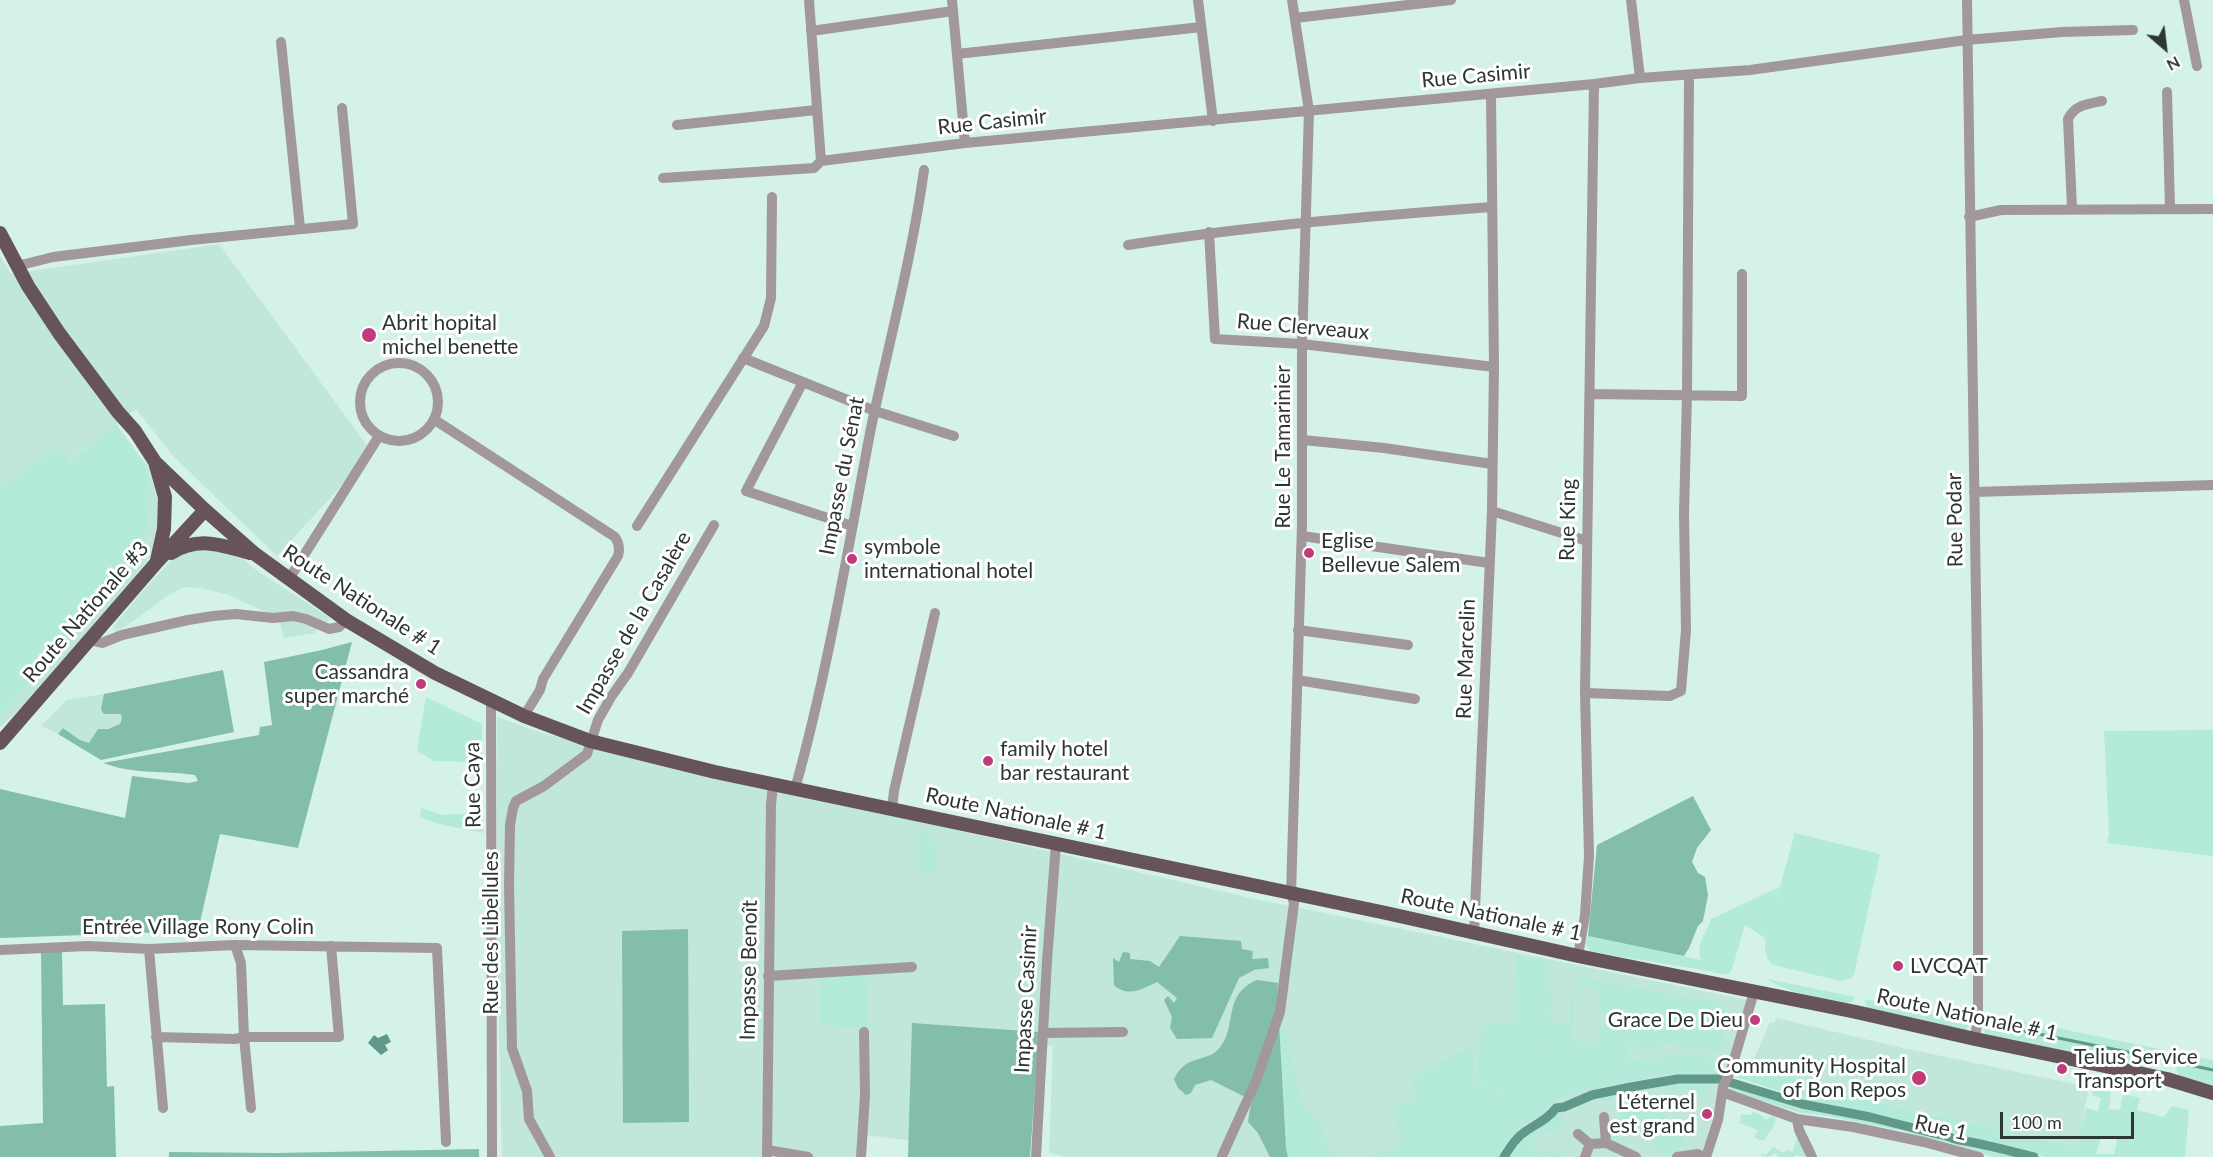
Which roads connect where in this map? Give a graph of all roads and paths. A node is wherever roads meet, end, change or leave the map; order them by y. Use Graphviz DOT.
graph roads {
  1 [pos="809,0"];
  2 [pos="1198,0"];
  3 [pos="1292,0"];
  4 [pos="1451,0"];
  5 [pos="1631,0"];
  6 [pos="1967,0"];
  7 [pos="2184,0"];
  8 [pos="952,5"];
  9 [pos="1295,18"];
  10 [pos="1201,27"];
  11 [pos="2133,30"];
  12 [pos="811,31"];
  13 [pos="1966,40"];
  14 [pos="280,42"];
  15 [pos="957,54"];
  16 [pos="2197,66"];
  17 [pos="1689,75"];
  18 [pos="1640,78"];
  19 [pos="1594,84"];
  20 [pos="2167,92"];
  21 [pos="1491,94"];
  22 [pos="2102,101"];
  23 [pos="342,108"];
  24 [pos="816,110"];
  25 [pos="1309,111"];
  26 [pos="1213,121"];
  27 [pos="676,125"];
  28 [pos="965,143"];
  29 [pos="821,161"];
  30 [pos="924,170"];
  31 [pos="663,178"];
  32 [pos="772,197"];
  33 [pos="1492,207"];
  34 [pos="2072,208"];
  35 [pos="2170,209"];
  36 [pos="2213,209"];
  37 [pos="1969,217"];
  38 [pos="1306,221"];
  39 [pos="300,228"];
  40 [pos="1209,232"];
  41 [pos="0,233"];
  42 [pos="1128,245"];
  43 [pos="17,266"];
  44 [pos="1742,274"];
  45 [pos="1302,344"];
  46 [pos="743,358"];
  47 [pos="1494,367"];
  48 [pos="803,382"];
  49 [pos="1590,394"];
  50 [pos="1687,395"];
  51 [pos="875,411"];
  52 [pos="435,420"];
  53 [pos="379,436"];
  54 [pos="954,436"];
  55 [pos="1303,440"];
  56 [pos="155,462"];
  57 [pos="1492,464"];
  58 [pos="2213,485"];
  59 [pos="1974,492"];
  60 [pos="205,510"];
  61 [pos="1492,511"];
  62 [pos="714,525"];
  63 [pos="637,526"];
  64 [pos="852,526"];
  65 [pos="1302,536"];
  66 [pos="1587,541"];
  67 [pos="255,554"];
  68 [pos="157,562"];
  69 [pos="1489,563"];
  70 [pos="290,579"];
  71 [pos="935,613"];
  72 [pos="346,620"];
  73 [pos="1298,630"];
  74 [pos="89,640"];
  75 [pos="1408,645"];
  76 [pos="1297,680"];
  77 [pos="1585,693"];
  78 [pos="1415,699"];
  79 [pos="492,700"];
  80 [pos="524,716"];
  81 [pos="590,741"];
  82 [pos="0,743"];
  83 [pos="773,784"];
  84 [pos="795,789"];
  85 [pos="892,809"];
  86 [pos="1056,844"];
  87 [pos="1292,894"];
  88 [pos="1474,934"];
  89 [pos="235,945"];
  90 [pos="330,946"];
  91 [pos="149,949"];
  92 [pos="0,950"];
  93 [pos="1578,956"];
  94 [pos="912,967"];
  95 [pos="768,976"];
  96 [pos="1754,992"];
  97 [pos="864,1032"];
  98 [pos="1123,1032"];
  99 [pos="1043,1033"];
  100 [pos="156,1036"];
  101 [pos="244,1037"];
  102 [pos="1975,1040"];
  103 [pos="1723,1090"];
  104 [pos="2213,1093"];
  105 [pos="163,1108"];
  106 [pos="251,1108"];
  107 [pos="1604,1118"];
  108 [pos="1797,1119"];
  109 [pos="1578,1134"];
  110 [pos="446,1142"];
  111 [pos="1590,1143"];
  112 [pos="1606,1143"];
  113 [pos="767,1153"];
  114 [pos="1222,1156"];
  115 [pos="492,1157"];
  116 [pos="550,1157"];
  117 [pos="808,1157"];
  118 [pos="861,1157"];
  119 [pos="1036,1157"];
  120 [pos="1585,1157"];
  121 [pos="1636,1157"];
  122 [pos="1677,1157"];
  123 [pos="1705,1157"];
  124 [pos="1812,1157"];
  125 [pos="1979,1157"];
  1 -- 12 [label="street"];
  2 -- 10 [label="street"];
  3 -- 9 [label="street, Rue Le Tamarinier"];
  4 -- 9 [label="street"];
  5 -- 18 [label="street"];
  6 -- 13 [label="street, Rue Podar"];
  7 -- 16 [label="street"];
  8 -- 12 [label="street"];
  8 -- 15 [label="street"];
  9 -- 25 [label="street, Rue Le Tamarinier"];
  10 -- 15 [label="street"];
  10 -- 26 [label="street"];
  11 -- 13 [label="street, Rue Casimir"];
  12 -- 24 [label="street"];
  13 -- 17 [label="street, Rue Casimir"];
  13 -- 37 [label="street, Rue Podar"];
  14 -- 39 [label="street"];
  15 -- 28 [label="street"];
  17 -- 18 [label="street, Rue Casimir"];
  17 -- 50 [label="street"];
  18 -- 19 [label="street, Rue Casimir"];
  19 -- 21 [label="street, Rue Casimir"];
  19 -- 49 [label="street, Rue King"];
  20 -- 35 [label="street"];
  21 -- 25 [label="street, Rue Casimir"];
  21 -- 33 [label="street, Rue Marcelin"];
  22 -- 34 [label="street"];
  23 -- 39 [label="street"];
  24 -- 27 [label="street"];
  24 -- 29 [label="street"];
  25 -- 26 [label="street, Rue Casimir"];
  25 -- 38 [label="street, Rue Le Tamarinier"];
  26 -- 28 [label="street, Rue Casimir"];
  28 -- 29 [label="street, Rue Casimir"];
  29 -- 31 [label="street, Rue Casimir"];
  30 -- 51 [label="street, Impasse du Sénat"];
  32 -- 46 [label="street"];
  33 -- 38 [label="street"];
  33 -- 47 [label="street, Rue Marcelin"];
  34 -- 35 [label="street"];
  34 -- 37 [label="street"];
  35 -- 36 [label="street"];
  37 -- 59 [label="street, Rue Podar"];
  38 -- 40 [label="street"];
  38 -- 45 [label="street, Rue Le Tamarinier"];
  39 -- 43 [label="street"];
  40 -- 42 [label="street"];
  40 -- 45 [label="street, Rue Clerveaux"];
  41 -- 43 [label="main road, Route Nationale # 1"];
  43 -- 56 [label="main road, Route Nationale # 1"];
  44 -- 50 [label="street"];
  45 -- 47 [label="street, Rue Clerveaux"];
  45 -- 55 [label="street, Rue Le Tamarinier"];
  46 -- 48 [label="street"];
  46 -- 63 [label="street"];
  47 -- 57 [label="street, Rue Marcelin"];
  48 -- 51 [label="street"];
  48 -- 64 [label="street"];
  49 -- 50 [label="street"];
  49 -- 66 [label="street, Rue King"];
  50 -- 77 [label="street"];
  51 -- 54 [label="street"];
  51 -- 64 [label="street, Impasse du Sénat"];
  52 -- 53 [label="street"];
  52 -- 53 [label="street"];
  52 -- 80 [label="street"];
  53 -- 70 [label="street"];
  55 -- 57 [label="street"];
  55 -- 65 [label="street, Rue Le Tamarinier"];
  56 -- 60 [label="main road, Route Nationale # 1"];
  56 -- 68 [label="main road"];
  57 -- 61 [label="street, Rue Marcelin"];
  58 -- 59 [label="street"];
  59 -- 102 [label="street, Rue Podar"];
  60 -- 67 [label="main road, Route Nationale # 1"];
  60 -- 68 [label="main road, Route Nationale #3"];
  61 -- 66 [label="street"];
  61 -- 69 [label="street, Rue Marcelin"];
  62 -- 81 [label="street, Impasse de la Casalère"];
  64 -- 84 [label="street, Impasse du Sénat"];
  65 -- 69 [label="street"];
  65 -- 73 [label="street, Rue Le Tamarinier"];
  66 -- 77 [label="street, Rue King"];
  67 -- 68 [label="main road"];
  67 -- 70 [label="main road, Route Nationale # 1"];
  68 -- 74 [label="main road, Route Nationale #3"];
  69 -- 88 [label="street, Rue Marcelin"];
  70 -- 72 [label="main road, Route Nationale # 1"];
  71 -- 85 [label="street"];
  72 -- 74 [label="street"];
  72 -- 79 [label="main road, Route Nationale # 1"];
  73 -- 75 [label="street"];
  73 -- 76 [label="street, Rue Le Tamarinier"];
  74 -- 82 [label="main road, Route Nationale #3"];
  76 -- 78 [label="street"];
  76 -- 87 [label="street, Rue Le Tamarinier"];
  77 -- 93 [label="street, Rue King"];
  79 -- 80 [label="main road, Route Nationale # 1"];
  79 -- 115 [label="street, Rue Caya"];
  80 -- 81 [label="main road, Route Nationale # 1"];
  81 -- 83 [label="main road, Route Nationale # 1"];
  81 -- 116 [label="street, Rue des Libellules"];
  83 -- 84 [label="main road, Route Nationale # 1"];
  83 -- 95 [label="street, Impasse Benoît"];
  84 -- 85 [label="main road, Route Nationale # 1"];
  85 -- 86 [label="main road, Route Nationale # 1"];
  86 -- 87 [label="main road, Route Nationale # 1"];
  86 -- 99 [label="street, Impasse Casimir"];
  87 -- 88 [label="main road, Route Nationale # 1"];
  87 -- 114 [label="street, Rue Le Tamarinier"];
  88 -- 93 [label="main road, Route Nationale # 1"];
  89 -- 90 [label="street, Entrée Village Rony Colin"];
  89 -- 91 [label="street, Entrée Village Rony Colin"];
  89 -- 101 [label="street"];
  90 -- 101 [label="street"];
  90 -- 110 [label="street, Entrée Village Rony Colin"];
  91 -- 92 [label="street, Entrée Village Rony Colin"];
  91 -- 100 [label="street"];
  93 -- 96 [label="main road, Route Nationale # 1"];
  94 -- 95 [label="street"];
  95 -- 113 [label="street, Impasse Benoît"];
  96 -- 102 [label="main road, Route Nationale # 1"];
  96 -- 103 [label="street"];
  97 -- 118 [label="street"];
  98 -- 99 [label="street"];
  99 -- 119 [label="street, Impasse Casimir"];
  100 -- 101 [label="street"];
  100 -- 105 [label="street"];
  101 -- 106 [label="street"];
  102 -- 104 [label="main road, Route Nationale # 1"];
  103 -- 108 [label="street, Rue 1"];
  103 -- 123 [label="street"];
  107 -- 112 [label="street"];
  108 -- 124 [label="street"];
  108 -- 125 [label="street, Rue 1"];
  109 -- 111 [label="street"];
  111 -- 112 [label="street"];
  111 -- 120 [label="street"];
  112 -- 121 [label="street"];
  113 -- 117 [label="street"];
  122 -- 123 [label="street"];
}
